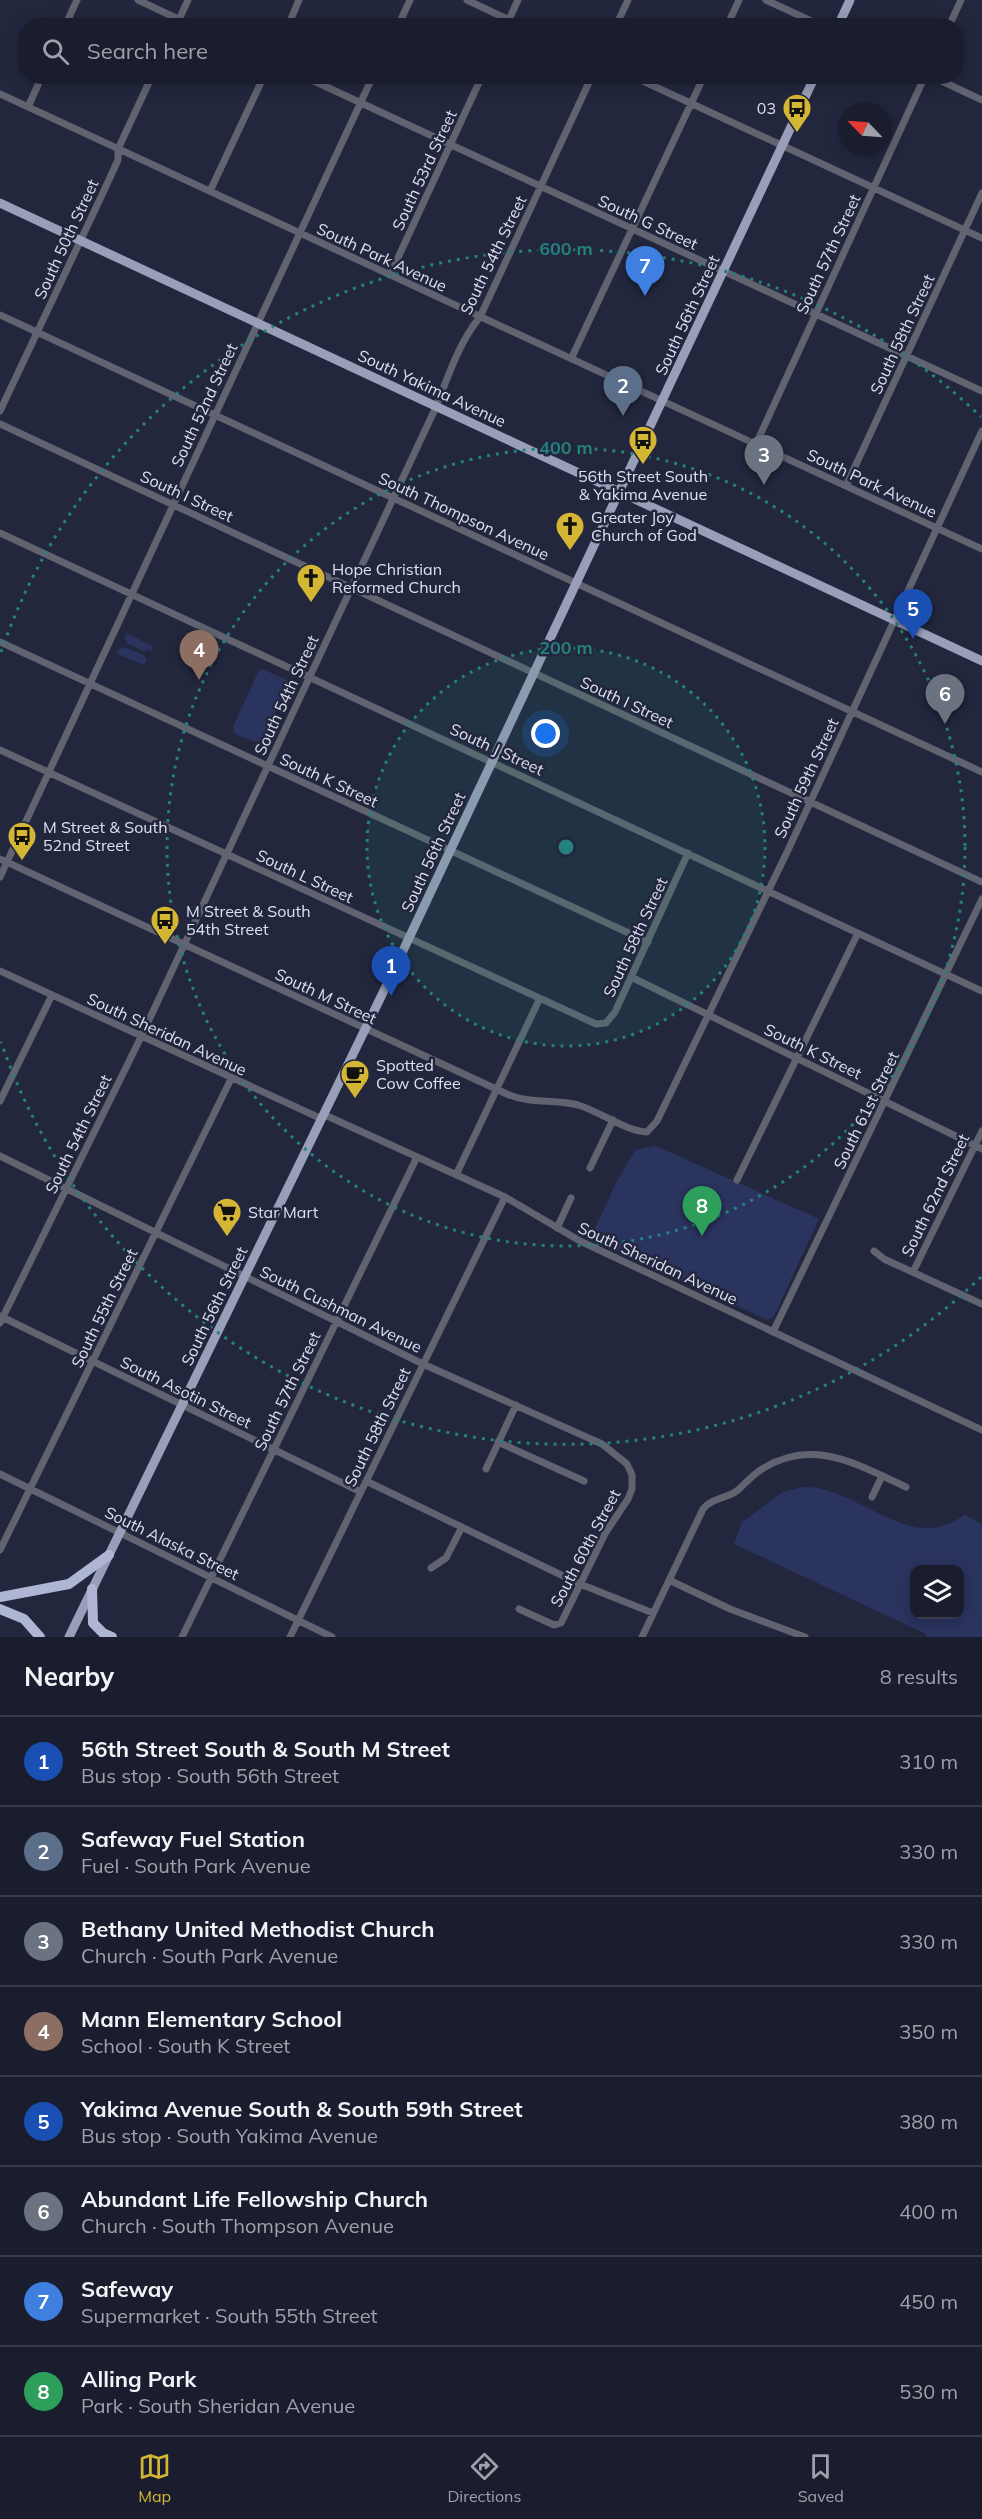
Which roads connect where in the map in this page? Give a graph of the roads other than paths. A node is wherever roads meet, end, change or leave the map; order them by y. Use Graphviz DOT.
graph roads {
  1 [pos="77,0"];
  2 [pos="138,0"];
  3 [pos="188,0"];
  4 [pos="299,0"];
  5 [pos="410,0"];
  6 [pos="467,0"];
  7 [pos="518,0"];
  8 [pos="628,0"];
  9 [pos="739,0"];
  10 [pos="766,0"];
  11 [pos="850,0"];
  12 [pos="961,0"];
  13 [pos="69,18"];
  14 [pos="170,18"];
  15 [pos="179,18"];
  16 [pos="291,18"];
  17 [pos="402,18"];
  18 [pos="500,18"];
  19 [pos="509,18"];
  20 [pos="620,18"];
  21 [pos="731,18"];
  22 [pos="805,18"];
  23 [pos="842,18"];
  24 [pos="953,18"];
  25 [pos="38,84"];
  26 [pos="148,84"];
  27 [pos="260,84"];
  28 [pos="320,84"];
  29 [pos="369,84"];
  30 [pos="478,84"];
  31 [pos="588,84"];
  32 [pos="649,84"];
  33 [pos="700,84"];
  34 [pos="811,84"];
  35 [pos="922,84"];
  36 [pos="948,84"];
  37 [pos="0,94"];
  38 [pos="982,100"];
  39 [pos="361,103"];
  40 [pos="691,104"];
  41 [pos="28,107"];
  42 [pos="451,145"];
  43 [pos="783,147"];
  44 [pos="118,149"];
  45 [pos="542,187"];
  46 [pos="874,189"];
  47 [pos="210,191"];
  48 [pos="982,193"];
  49 [pos="0,203"];
  50 [pos="633,229"];
  51 [pos="965,230"];
  52 [pos="299,233"];
  53 [pos="982,238"];
  54 [pos="80,241"];
  55 [pos="724,272"];
  56 [pos="390,275"];
  57 [pos="815,314"];
  58 [pos="0,315"];
  59 [pos="480,317"];
  60 [pos="258,324"];
  61 [pos="37,332"];
  62 [pos="906,356"];
  63 [pos="572,359"];
  64 [pos="982,391"];
  65 [pos="663,401"];
  66 [pos="436,407"];
  67 [pos="0,411"];
  68 [pos="215,415"];
  69 [pos="0,424"];
  70 [pos="982,431"];
  71 [pos="756,444"];
  72 [pos="846,486"];
  73 [pos="619,492"];
  74 [pos="393,498"];
  75 [pos="173,505"];
  76 [pos="937,528"];
  77 [pos="0,533"];
  78 [pos="982,549"];
  79 [pos="576,583"];
  80 [pos="351,588"];
  81 [pos="131,594"];
  82 [pos="894,619"];
  83 [pos="0,642"];
  84 [pos="982,661"];
  85 [pos="533,674"];
  86 [pos="308,677"];
  87 [pos="90,683"];
  88 [pos="851,712"];
  89 [pos="0,750"];
  90 [pos="492,761"];
  91 [pos="268,766"];
  92 [pos="48,772"];
  93 [pos="982,772"];
  94 [pos="809,802"];
  95 [pos="450,850"];
  96 [pos="688,853"];
  97 [pos="226,855"];
  98 [pos="3,861"];
  99 [pos="0,877"];
  100 [pos="982,882"];
  101 [pos="768,891"];
  102 [pos="982,899"];
  103 [pos="858,933"];
  104 [pos="409,939"];
  105 [pos="648,942"];
  106 [pos="184,945"];
  107 [pos="0,971"];
  108 [pos="947,974"];
  109 [pos="631,977"];
  110 [pos="982,991"];
  111 [pos="52,995"];
  112 [pos="539,1000"];
  113 [pos="708,1014"];
  114 [pos="600,1025"];
  115 [pos="366,1029"];
  116 [pos="141,1037"];
  117 [pos="796,1058"];
  118 [pos="231,1079"];
  119 [pos="497,1090"];
  120 [pos="0,1101"];
  121 [pos="885,1101"];
  122 [pos="324,1117"];
  123 [pos="613,1120"];
  124 [pos="982,1131"];
  125 [pos="647,1132"];
  126 [pos="978,1148"];
  127 [pos="0,1156"];
  128 [pos="417,1157"];
  129 [pos="590,1168"];
  130 [pos="456,1175"];
  131 [pos="737,1180"];
  132 [pos="66,1189"];
  133 [pos="505,1197"];
  134 [pos="571,1198"];
  135 [pos="557,1228"];
  136 [pos="156,1233"];
  137 [pos="874,1251"];
  138 [pos="913,1272"];
  139 [pos="245,1277"];
  140 [pos="982,1304"];
  141 [pos="1,1319"];
  142 [pos="336,1321"];
  143 [pos="773,1332"];
  144 [pos="93,1361"];
  145 [pos="423,1364"];
  146 [pos="182,1405"];
  147 [pos="516,1405"];
  148 [pos="982,1431"];
  149 [pos="498,1443"];
  150 [pos="274,1449"];
  151 [pos="486,1469"];
  152 [pos="0,1474"];
  153 [pos="632,1475"];
  154 [pos="882,1476"];
  155 [pos="366,1481"];
  156 [pos="584,1482"];
  157 [pos="906,1487"];
  158 [pos="30,1489"];
  159 [pos="361,1492"];
  160 [pos="872,1497"];
  161 [pos="462,1527"];
  162 [pos="120,1533"];
  163 [pos="0,1550"];
  164 [pos="109,1555"];
  165 [pos="431,1568"];
  166 [pos="211,1578"];
  167 [pos="669,1580"];
  168 [pos="580,1584"];
  169 [pos="92,1589"];
  170 [pos="0,1597"];
  171 [pos="0,1609"];
  172 [pos="519,1609"];
  173 [pos="653,1613"];
  174 [pos="298,1620"];
  175 [pos="40,1637"];
  176 [pos="69,1637"];
  177 [pos="112,1637"];
  178 [pos="182,1637"];
  179 [pos="290,1637"];
  180 [pos="332,1637"];
  181 [pos="642,1637"];
  182 [pos="805,1637"];
  1 -- 13 [label="street"];
  2 -- 14 [label="street"];
  3 -- 15 [label="street"];
  4 -- 16 [label="street"];
  5 -- 17 [label="street"];
  6 -- 18 [label="street"];
  7 -- 19 [label="street"];
  8 -- 20 [label="street"];
  9 -- 21 [label="street"];
  10 -- 22 [label="street"];
  11 -- 23 [label="main road"];
  12 -- 24 [label="street"];
  25 -- 41 [label="street"];
  26 -- 44 [label="street, South 50th Street"];
  27 -- 47 [label="street"];
  28 -- 39 [label="street, South G Street"];
  29 -- 39 [label="street, South 52nd Street"];
  30 -- 42 [label="street, South 53rd Street"];
  31 -- 45 [label="street, South 54th Street"];
  32 -- 40 [label="street"];
  33 -- 40 [label="street"];
  34 -- 43 [label="main road, South 56th Street"];
  35 -- 46 [label="street, South 57th Street"];
  36 -- 38 [label="street"];
  37 -- 41 [label="street, South Park Avenue"];
  39 -- 42 [label="street, South G Street"];
  39 -- 52 [label="street, South 52nd Street"];
  40 -- 43 [label="street"];
  40 -- 50 [label="street"];
  41 -- 44 [label="street, South Park Avenue"];
  42 -- 45 [label="street, South G Street"];
  42 -- 56 [label="street, South 53rd Street"];
  43 -- 46 [label="street"];
  43 -- 55 [label="main road, South 56th Street"];
  44 -- 47 [label="street, South Park Avenue"];
  44 -- 54 [label="street, South 50th Street"];
  45 -- 50 [label="street, South G Street"];
  45 -- 59 [label="street, South 54th Street"];
  46 -- 51 [label="street"];
  46 -- 57 [label="street, South 57th Street"];
  47 -- 52 [label="street, South Park Avenue"];
  48 -- 51 [label="street, South 58th Street"];
  49 -- 54 [label="main road, South Yakima Avenue"];
  50 -- 55 [label="street, South G Street"];
  50 -- 63 [label="street"];
  51 -- 53 [label="street"];
  51 -- 62 [label="street, South 58th Street"];
  52 -- 56 [label="street, South Park Avenue"];
  52 -- 60 [label="street, South 52nd Street"];
  54 -- 60 [label="main road, South Yakima Avenue"];
  54 -- 61 [label="street, South 50th Street"];
  55 -- 57 [label="street, South G Street"];
  55 -- 65 [label="main road, South 56th Street"];
  56 -- 59 [label="street, South Park Avenue"];
  57 -- 62 [label="street, South G Street"];
  57 -- 71 [label="street, South 57th Street"];
  58 -- 61 [label="street, South Thompson Avenue"];
  59 -- 63 [label="street, South Park Avenue"];
  59 -- 66 [label="street, South 54th Street"];
  60 -- 66 [label="main road, South Yakima Avenue"];
  60 -- 68 [label="street, South 52nd Street"];
  61 -- 67 [label="street, South 50th Street"];
  61 -- 68 [label="street, South Thompson Avenue"];
  62 -- 64 [label="street, South G Street"];
  62 -- 72 [label="street, South 58th Street"];
  63 -- 65 [label="street, South Park Avenue"];
  65 -- 71 [label="street, South Park Avenue"];
  65 -- 73 [label="main road, South 56th Street"];
  66 -- 73 [label="main road, South Yakima Avenue"];
  66 -- 74 [label="street, South 54th Street"];
  68 -- 74 [label="street, South Thompson Avenue"];
  68 -- 75 [label="street, South 52nd Street"];
  69 -- 75 [label="street, South I Street"];
  70 -- 76 [label="street, South 59th Street"];
  71 -- 72 [label="street, South Park Avenue"];
  72 -- 76 [label="street, South Park Avenue"];
  73 -- 79 [label="main road, South 56th Street"];
  73 -- 82 [label="main road, South Yakima Avenue"];
  74 -- 79 [label="street, South Thompson Avenue"];
  74 -- 80 [label="street, South 54th Street"];
  75 -- 80 [label="street, South I Street"];
  75 -- 81 [label="street, South 52nd Street"];
  76 -- 78 [label="street, South Park Avenue"];
  76 -- 82 [label="street, South 59th Street"];
  77 -- 81 [label="street, South J Street"];
  79 -- 85 [label="main road, South 56th Street"];
  79 -- 88 [label="street, South Thompson Avenue"];
  80 -- 85 [label="street, South I Street"];
  80 -- 86 [label="street, South 54th Street"];
  81 -- 86 [label="street, South J Street"];
  81 -- 87 [label="street, South 52nd Street"];
  82 -- 84 [label="main road, South Yakima Avenue"];
  82 -- 88 [label="street, South 59th Street"];
  83 -- 87 [label="street, South K Street"];
  85 -- 90 [label="main road, South 56th Street"];
  85 -- 94 [label="street, South I Street"];
  86 -- 90 [label="street, South J Street"];
  86 -- 91 [label="street, South 54th Street"];
  87 -- 91 [label="street, South K Street"];
  87 -- 92 [label="street, South 52nd Street"];
  88 -- 93 [label="street, South Thompson Avenue"];
  88 -- 94 [label="street, South 59th Street"];
  89 -- 92 [label="street, South L Street"];
  90 -- 95 [label="main road, South 56th Street"];
  90 -- 96 [label="street, South J Street"];
  91 -- 95 [label="street, South K Street"];
  91 -- 97 [label="street, South 54th Street"];
  92 -- 97 [label="street, South L Street"];
  92 -- 98 [label="street, South 52nd Street"];
  94 -- 100 [label="street, South I Street"];
  94 -- 101 [label="street, South 59th Street"];
  95 -- 104 [label="main road, South 56th Street"];
  95 -- 105 [label="street, South K Street"];
  96 -- 101 [label="street, South J Street"];
  96 -- 105 [label="street, South 58th Street"];
  97 -- 104 [label="street, South L Street"];
  97 -- 106 [label="street, South 54th Street"];
  98 -- 99 [label="street, South 52nd Street"];
  98 -- 106 [label="street, South M Street"];
  101 -- 103 [label="street, South J Street"];
  101 -- 113 [label="street, South 59th Street"];
  102 -- 108 [label="street, South 61st Street"];
  103 -- 108 [label="street, South J Street"];
  103 -- 117 [label="street"];
  104 -- 112 [label="street, South L Street"];
  104 -- 115 [label="main road, South 56th Street"];
  105 -- 109 [label="street, South 58th Street"];
  106 -- 115 [label="street, South M Street"];
  106 -- 116 [label="street, South 54th Street"];
  107 -- 111 [label="street, South Sheridan Avenue"];
  108 -- 110 [label="street, South J Street"];
  108 -- 121 [label="street, South 61st Street"];
  109 -- 113 [label="street, South K Street"];
  109 -- 114 [label="street, South 58th Street"];
  111 -- 116 [label="street, South Sheridan Avenue"];
  111 -- 120 [label="street"];
  112 -- 114 [label="street, South L Street"];
  112 -- 119 [label="street"];
  113 -- 117 [label="street, South K Street"];
  113 -- 125 [label="street, South 59th Street"];
  115 -- 119 [label="street, South M Street"];
  115 -- 122 [label="main road, South 56th Street"];
  116 -- 118 [label="street, South Sheridan Avenue"];
  116 -- 132 [label="street, South 54th Street"];
  117 -- 121 [label="street, South K Street"];
  117 -- 131 [label="street"];
  118 -- 122 [label="street, South Sheridan Avenue"];
  118 -- 136 [label="street, South 55th Street"];
  119 -- 123 [label="street, South M Street"];
  119 -- 130 [label="street"];
  121 -- 126 [label="street, South K Street"];
  121 -- 143 [label="street, South 61st Street"];
  122 -- 128 [label="street, South Sheridan Avenue"];
  122 -- 139 [label="main road, South 56th Street"];
  123 -- 125 [label="street, South M Street"];
  123 -- 129 [label="street"];
  124 -- 126 [label="street, South 62nd Street"];
  126 -- 138 [label="street, South 62nd Street"];
  127 -- 132 [label="street, South Cushman Avenue"];
  128 -- 130 [label="street, South Sheridan Avenue"];
  128 -- 142 [label="street, South 57th Street"];
  130 -- 133 [label="street, South Sheridan Avenue"];
  132 -- 136 [label="street, South Cushman Avenue"];
  132 -- 141 [label="street, South 54th Street"];
  133 -- 135 [label="street, South Sheridan Avenue"];
  133 -- 145 [label="street, South 58th Street"];
  134 -- 135 [label="street"];
  135 -- 143 [label="street, South Sheridan Avenue"];
  136 -- 139 [label="street, South Cushman Avenue"];
  136 -- 144 [label="street, South 55th Street"];
  137 -- 138 [label="street"];
  138 -- 140 [label="street"];
  139 -- 142 [label="street, South Cushman Avenue"];
  139 -- 146 [label="main road, South 56th Street"];
  141 -- 144 [label="street, South Asotin Street"];
  142 -- 145 [label="street, South Cushman Avenue"];
  142 -- 150 [label="street, South 57th Street"];
  143 -- 148 [label="street, South Sheridan Avenue"];
  144 -- 146 [label="street, South Asotin Street"];
  144 -- 158 [label="street, South 55th Street"];
  145 -- 147 [label="street, South Cushman Avenue"];
  145 -- 155 [label="street, South 58th Street"];
  146 -- 150 [label="street, South Asotin Street"];
  146 -- 162 [label="main road, South 56th Street"];
  147 -- 149 [label="street"];
  147 -- 153 [label="street, South Cushman Avenue"];
  149 -- 151 [label="street"];
  149 -- 156 [label="street"];
  150 -- 159 [label="street, South Asotin Street"];
  150 -- 166 [label="street, South 57th Street"];
  152 -- 158 [label="street, South Alaska Street"];
  153 -- 168 [label="street, South 60th Street"];
  154 -- 157 [label="street"];
  154 -- 160 [label="street"];
  154 -- 167 [label="street"];
  155 -- 159 [label="street, South 58th Street"];
  155 -- 161 [label="street"];
  158 -- 162 [label="street, South Alaska Street"];
  158 -- 163 [label="street, South 55th Street"];
  159 -- 174 [label="street, South 58th Street"];
  161 -- 165 [label="street"];
  161 -- 168 [label="street"];
  162 -- 164 [label="main road, South 56th Street"];
  162 -- 166 [label="street, South Alaska Street"];
  164 -- 169 [label="main road, South 56th Street"];
  164 -- 170 [label="highway"];
  166 -- 174 [label="street, South Alaska Street"];
  166 -- 178 [label="street, South 57th Street"];
  167 -- 173 [label="street"];
  167 -- 182 [label="street"];
  168 -- 172 [label="street, South 60th Street"];
  168 -- 173 [label="street"];
  169 -- 176 [label="main road, South 56th Street"];
  169 -- 177 [label="highway"];
  171 -- 175 [label="highway"];
  173 -- 181 [label="street"];
  174 -- 179 [label="street, South 58th Street"];
  174 -- 180 [label="street, South Alaska Street"];
}
